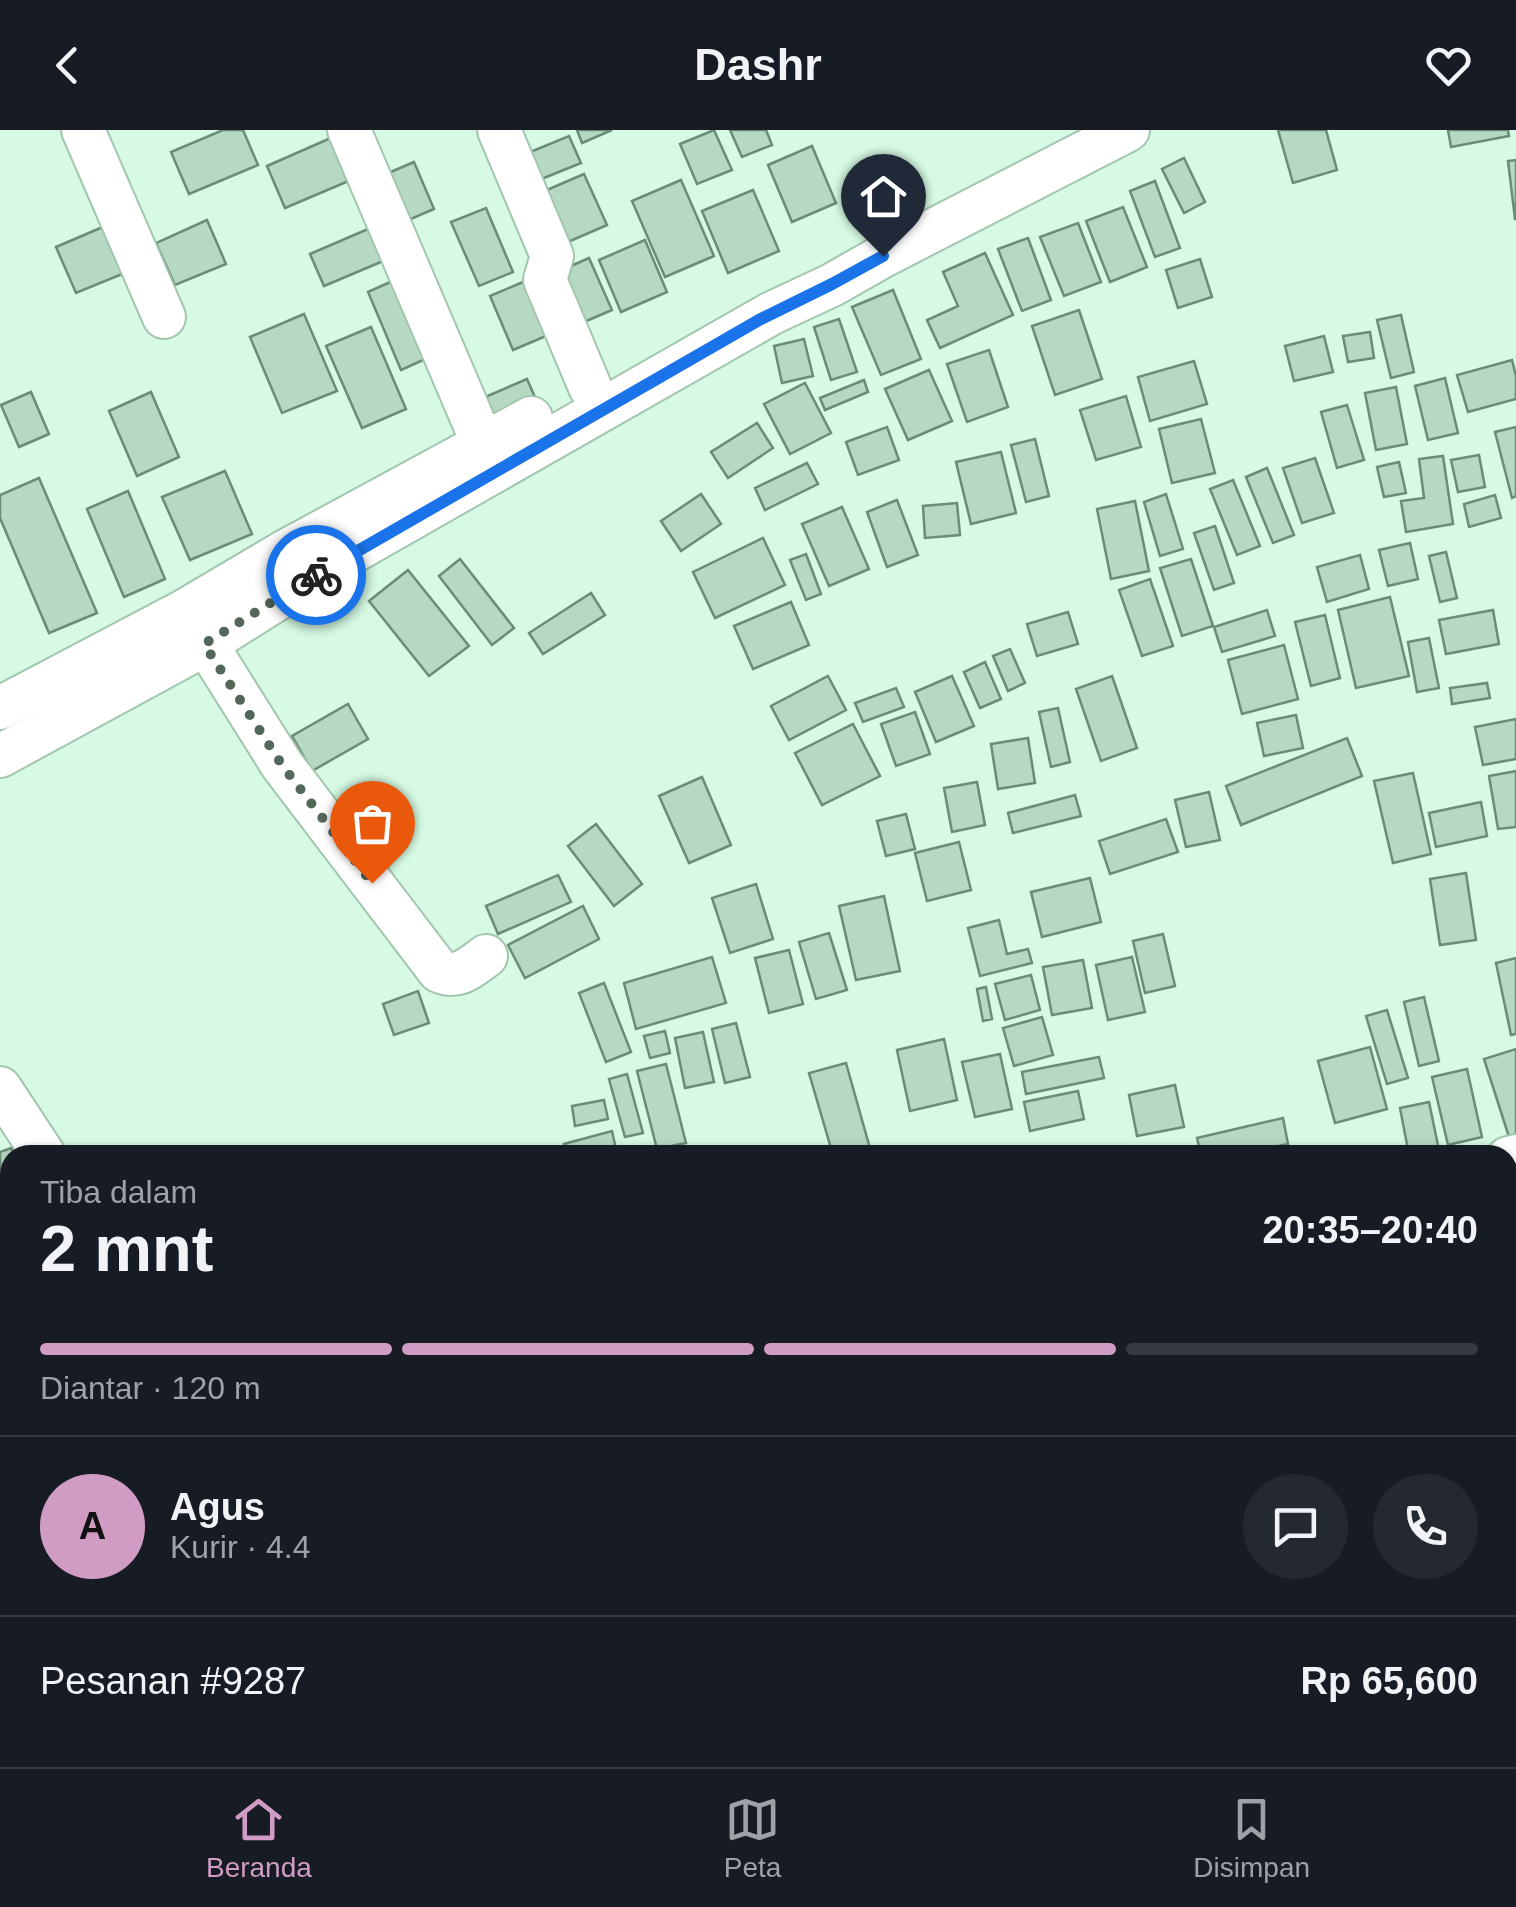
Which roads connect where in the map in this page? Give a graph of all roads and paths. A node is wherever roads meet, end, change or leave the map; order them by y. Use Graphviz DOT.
graph roads {
  1 [pos="82,130"];
  2 [pos="348,130"];
  3 [pos="499,130"];
  4 [pos="1074,130"];
  5 [pos="1128,130"];
  6 [pos="164,317"];
  7 [pos="590,387"];
  8 [pos="483,444"];
  9 [pos="195,629"];
  10 [pos="0,708"];
  11 [pos="0,756"];
  12 [pos="486,956"];
  13 [pos="0,1088"];
  14 [pos="37,1145"];
  1 -- 6 [label="street"];
  2 -- 8 [label="street"];
  3 -- 7 [label="street"];
  4 -- 7 [label="street"];
  5 -- 9 [label="street"];
  7 -- 8 [label="street"];
  8 -- 9 [label="street"];
  9 -- 10 [label="street"];
  9 -- 11 [label="street"];
  9 -- 12 [label="street"];
  13 -- 14 [label="street"];
}
